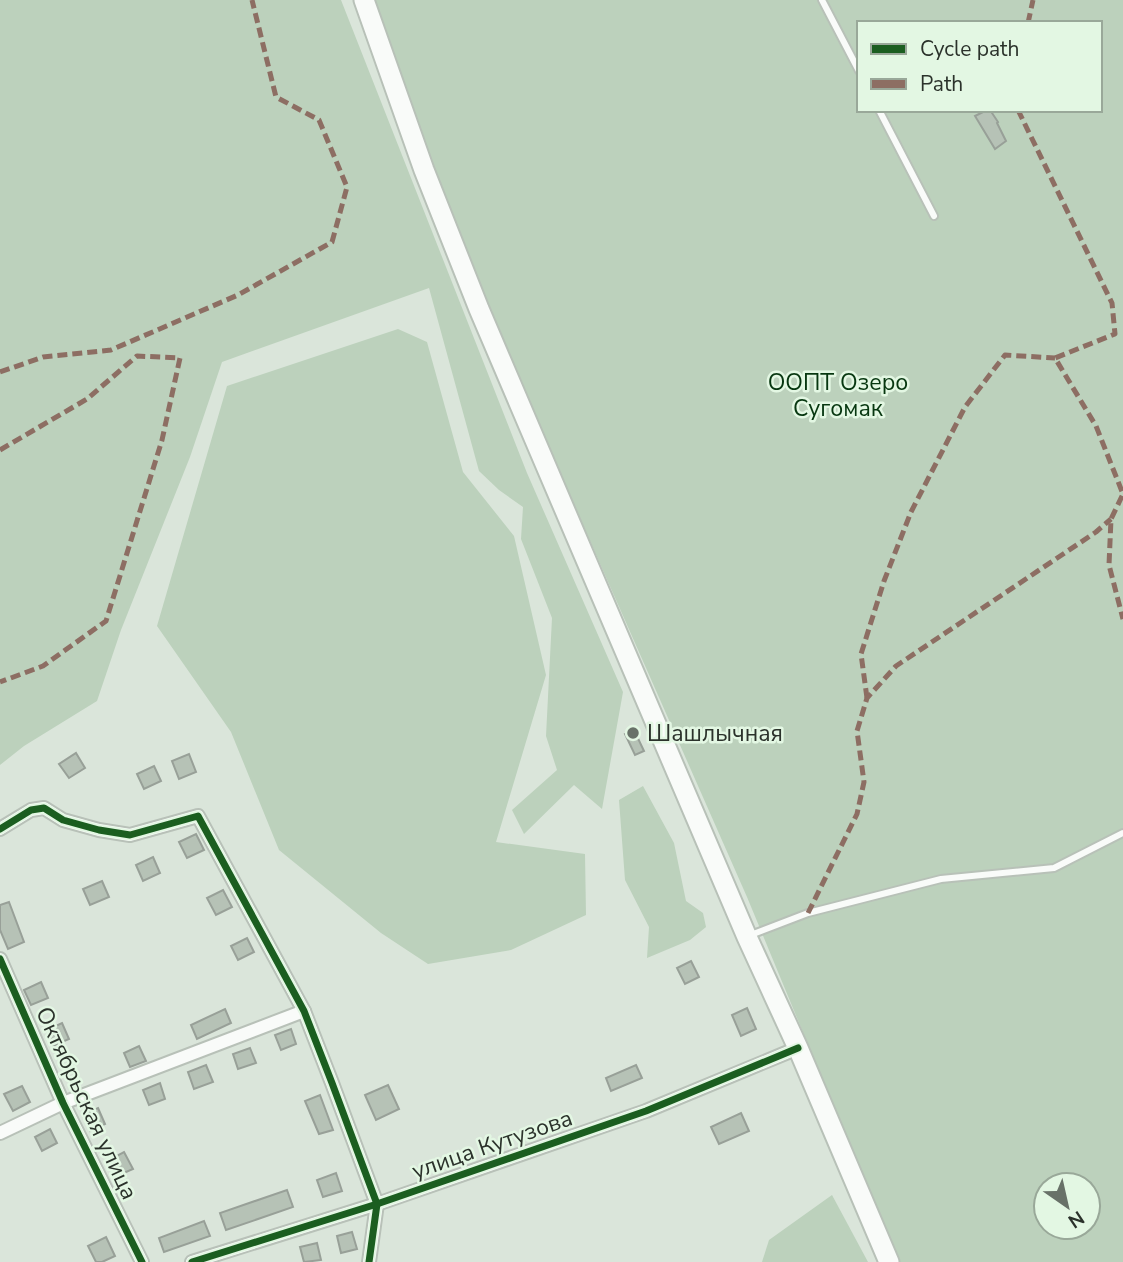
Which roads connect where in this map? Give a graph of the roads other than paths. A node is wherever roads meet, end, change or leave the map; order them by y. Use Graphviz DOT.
graph roads {
  1 [pos="363,0"];
  2 [pos="822,0"];
  3 [pos="857,67"];
  4 [pos="880,112"];
  5 [pos="934,216"];
  6 [pos="0,829"];
  7 [pos="1123,833"];
  8 [pos="747,937"];
  9 [pos="0,960"];
  10 [pos="304,1011"];
  11 [pos="798,1048"];
  12 [pos="64,1102"];
  13 [pos="0,1133"];
  14 [pos="377,1203"];
  15 [pos="142,1262"];
  16 [pos="192,1262"];
  17 [pos="369,1262"];
  18 [pos="889,1262"];
  1 -- 8 [label="main road"];
  2 -- 3 [label="lane"];
  4 -- 5 [label="lane"];
  6 -- 10 [label="street"];
  7 -- 8 [label="lane"];
  8 -- 11 [label="main road"];
  9 -- 12 [label="street, Октябрьская улица"];
  10 -- 12 [label="street"];
  10 -- 14 [label="street"];
  11 -- 14 [label="street, улица Кутузова"];
  11 -- 18 [label="main road"];
  12 -- 13 [label="street"];
  12 -- 15 [label="street, Октябрьская улица"];
  14 -- 16 [label="street, улица Кутузова"];
  14 -- 17 [label="street"];
}
